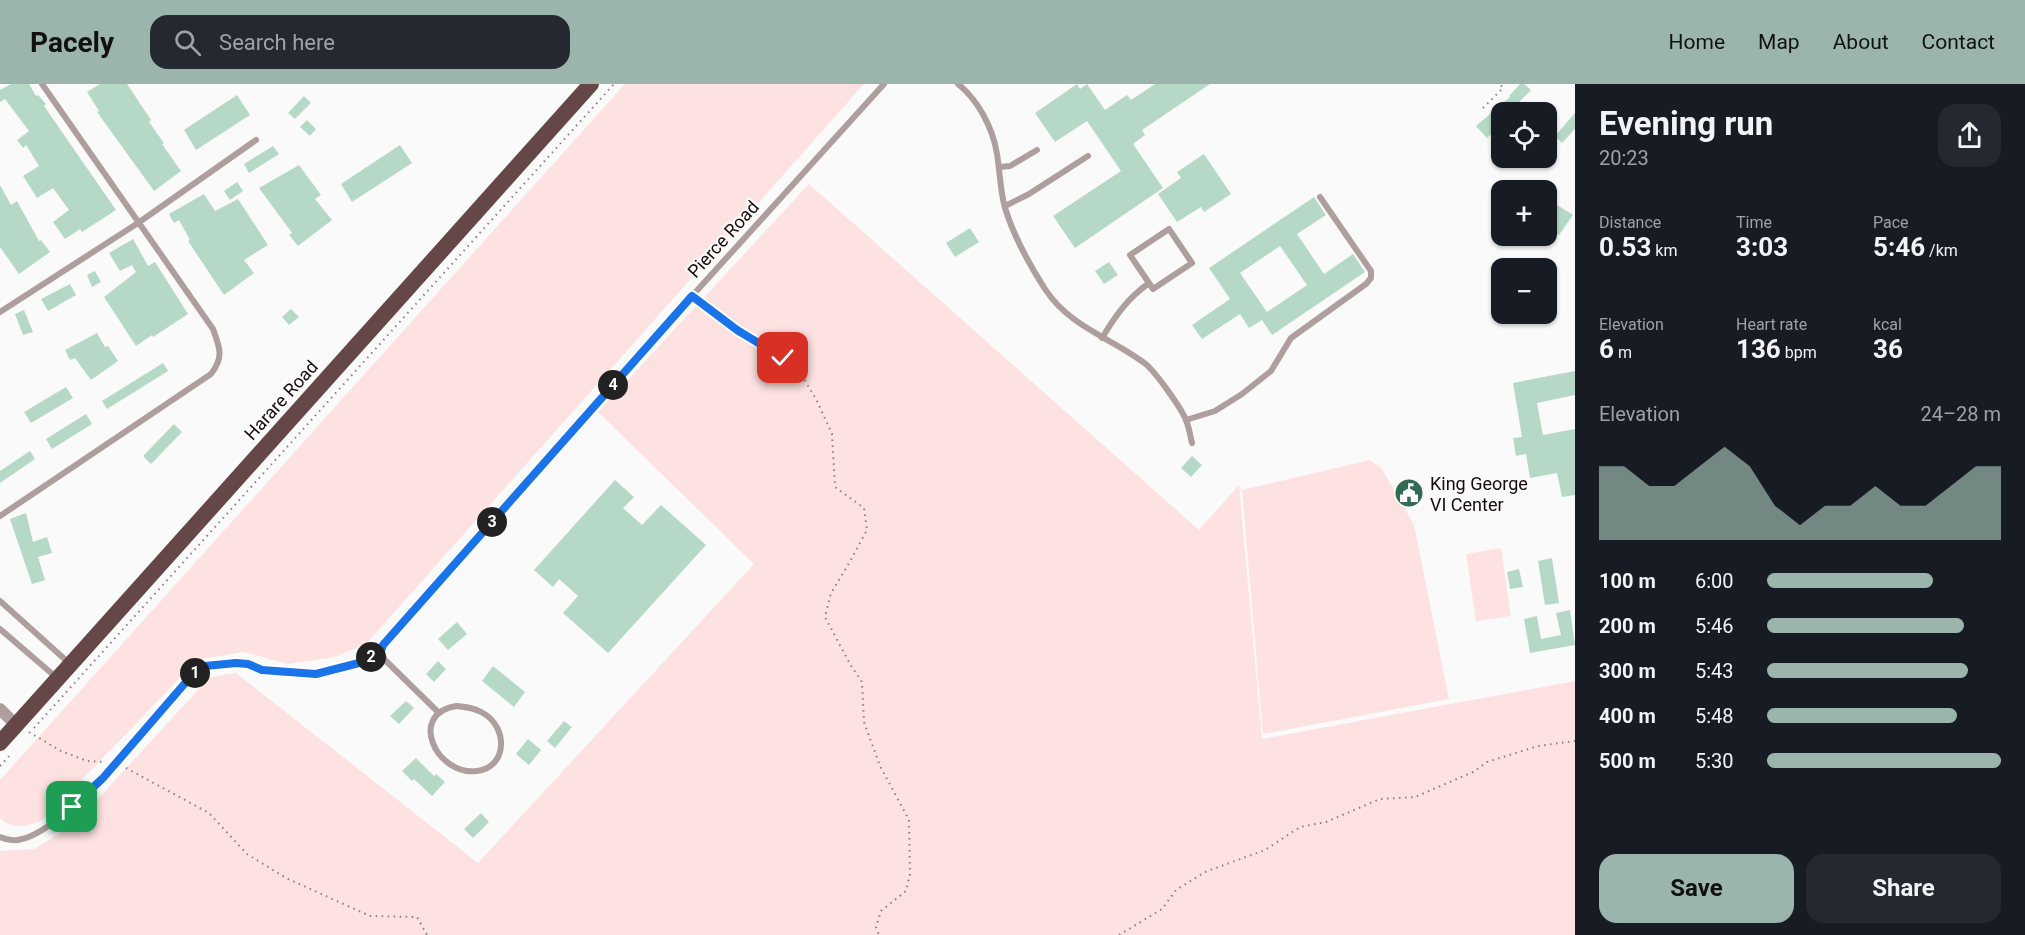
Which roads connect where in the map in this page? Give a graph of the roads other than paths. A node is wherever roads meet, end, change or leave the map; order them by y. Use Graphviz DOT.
graph roads {
  1 [pos="42,84"];
  2 [pos="591,84"];
  3 [pos="884,84"];
  4 [pos="958,84"];
  5 [pos="256,140"];
  6 [pos="1037,150"];
  7 [pos="1088,156"];
  8 [pos="999,167"];
  9 [pos="1320,197"];
  10 [pos="1005,206"];
  11 [pos="138,223"];
  12 [pos="1149,283"];
  13 [pos="0,312"];
  14 [pos="1102,338"];
  15 [pos="1186,420"];
  16 [pos="1192,442"];
  17 [pos="0,516"];
  18 [pos="0,601"];
  19 [pos="0,628"];
  20 [pos="381,651"];
  21 [pos="70,664"];
  22 [pos="57,678"];
  23 [pos="0,709"];
  24 [pos="438,712"];
  25 [pos="23,729"];
  26 [pos="8,746"];
  27 [pos="0,837"];
  1 -- 11 [label="lane"];
  2 -- 21 [label="highway, Harare Road"];
  3 -- 20 [label="lane, Pierce Road"];
  4 -- 8 [label="lane"];
  5 -- 11 [label="lane"];
  6 -- 8 [label="lane"];
  7 -- 10 [label="lane"];
  8 -- 10 [label="lane"];
  9 -- 15 [label="lane"];
  10 -- 14 [label="lane"];
  11 -- 13 [label="lane"];
  11 -- 17 [label="lane"];
  12 -- 12 [label="lane"];
  12 -- 14 [label="lane"];
  14 -- 15 [label="lane"];
  15 -- 16 [label="lane"];
  18 -- 21 [label="lane"];
  19 -- 22 [label="lane"];
  20 -- 24 [label="lane"];
  20 -- 27 [label="lane"];
  21 -- 22 [label="highway, Harare Road"];
  22 -- 25 [label="highway, Harare Road"];
  23 -- 25 [label="street"];
  24 -- 24 [label="lane"];
  25 -- 26 [label="highway, Harare Road"];
}
